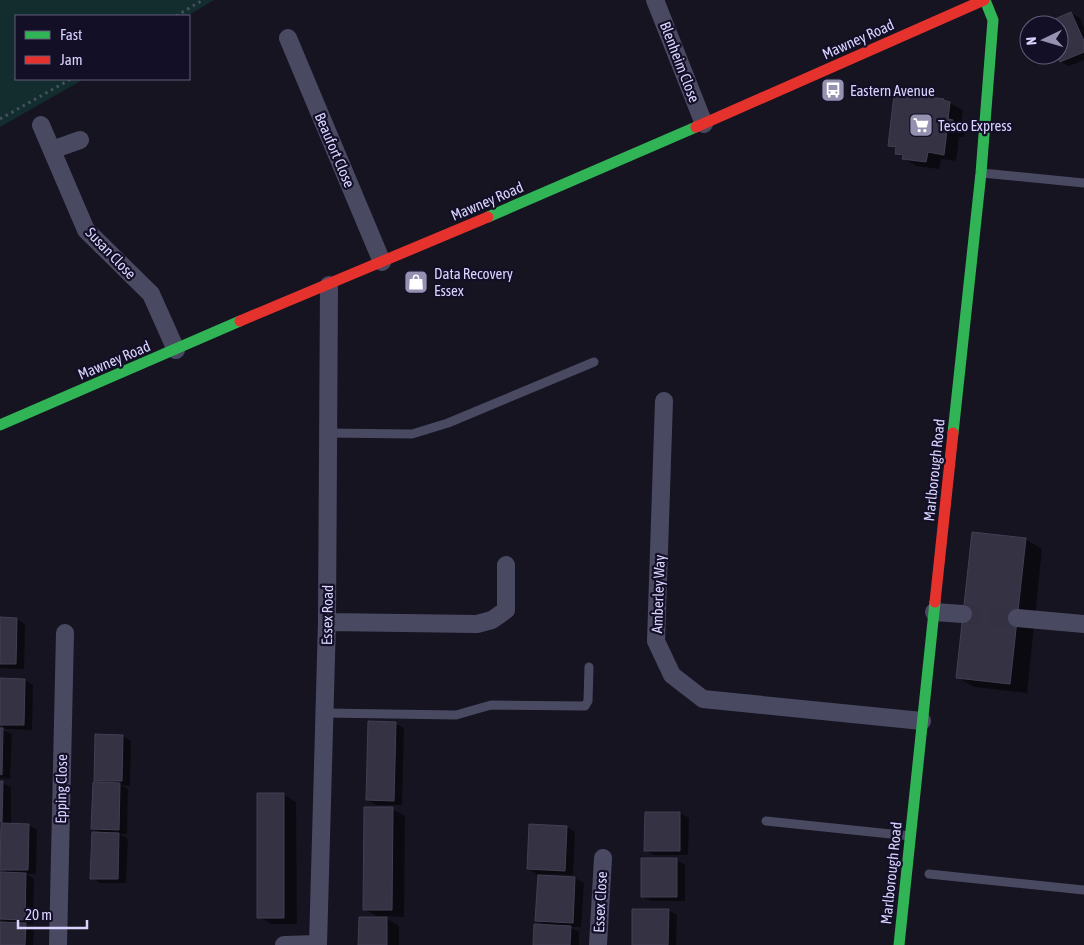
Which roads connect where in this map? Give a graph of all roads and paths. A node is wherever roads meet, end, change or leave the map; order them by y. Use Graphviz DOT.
graph roads {
  1 [pos="203,0"];
  2 [pos="655,0"];
  3 [pos="984,0"];
  4 [pos="178,15"];
  5 [pos="288,38"];
  6 [pos="69,80"];
  7 [pos="0,120"];
  8 [pos="704,124"];
  9 [pos="41,125"];
  10 [pos="80,140"];
  11 [pos="52,150"];
  12 [pos="981,173"];
  13 [pos="1084,183"];
  14 [pos="382,262"];
  15 [pos="329,285"];
  16 [pos="176,350"];
  17 [pos="594,362"];
  18 [pos="664,401"];
  19 [pos="0,425"];
  20 [pos="328,433"];
  21 [pos="506,565"];
  22 [pos="934,612"];
  23 [pos="963,614"];
  24 [pos="1017,618"];
  25 [pos="328,622"];
  26 [pos="1084,624"];
  27 [pos="65,633"];
  28 [pos="589,667"];
  29 [pos="325,713"];
  30 [pos="922,721"];
  31 [pos="766,821"];
  32 [pos="910,836"];
  33 [pos="603,858"];
  34 [pos="929,874"];
  35 [pos="1084,890"];
  36 [pos="58,945"];
  37 [pos="284,945"];
  38 [pos="318,945"];
  39 [pos="598,945"];
  40 [pos="899,945"];
  1 -- 4 [label="path"];
  2 -- 8 [label="street, Blenheim Close"];
  3 -- 8 [label="street, Mawney Road"];
  3 -- 12 [label="street, Marlborough Road"];
  5 -- 14 [label="street, Beaufort Close"];
  6 -- 7 [label="path"];
  8 -- 14 [label="street, Mawney Road"];
  9 -- 11 [label="street, Susan Close"];
  10 -- 11 [label="street"];
  11 -- 16 [label="street, Susan Close"];
  12 -- 13 [label="lane"];
  12 -- 22 [label="street, Marlborough Road"];
  14 -- 15 [label="street, Mawney Road"];
  15 -- 16 [label="street, Mawney Road"];
  15 -- 20 [label="street, Essex Road"];
  16 -- 19 [label="street, Mawney Road"];
  17 -- 20 [label="lane"];
  18 -- 30 [label="street, Amberley Way"];
  20 -- 25 [label="street, Essex Road"];
  21 -- 25 [label="street"];
  22 -- 23 [label="street"];
  22 -- 30 [label="street, Marlborough Road"];
  24 -- 26 [label="street"];
  25 -- 29 [label="street, Essex Road"];
  27 -- 36 [label="street, Epping Close"];
  28 -- 29 [label="lane"];
  29 -- 38 [label="street, Essex Road"];
  30 -- 32 [label="street, Marlborough Road"];
  31 -- 32 [label="lane"];
  32 -- 40 [label="street, Marlborough Road"];
  33 -- 39 [label="street, Essex Close"];
  34 -- 35 [label="lane"];
  37 -- 38 [label="street"];
}
